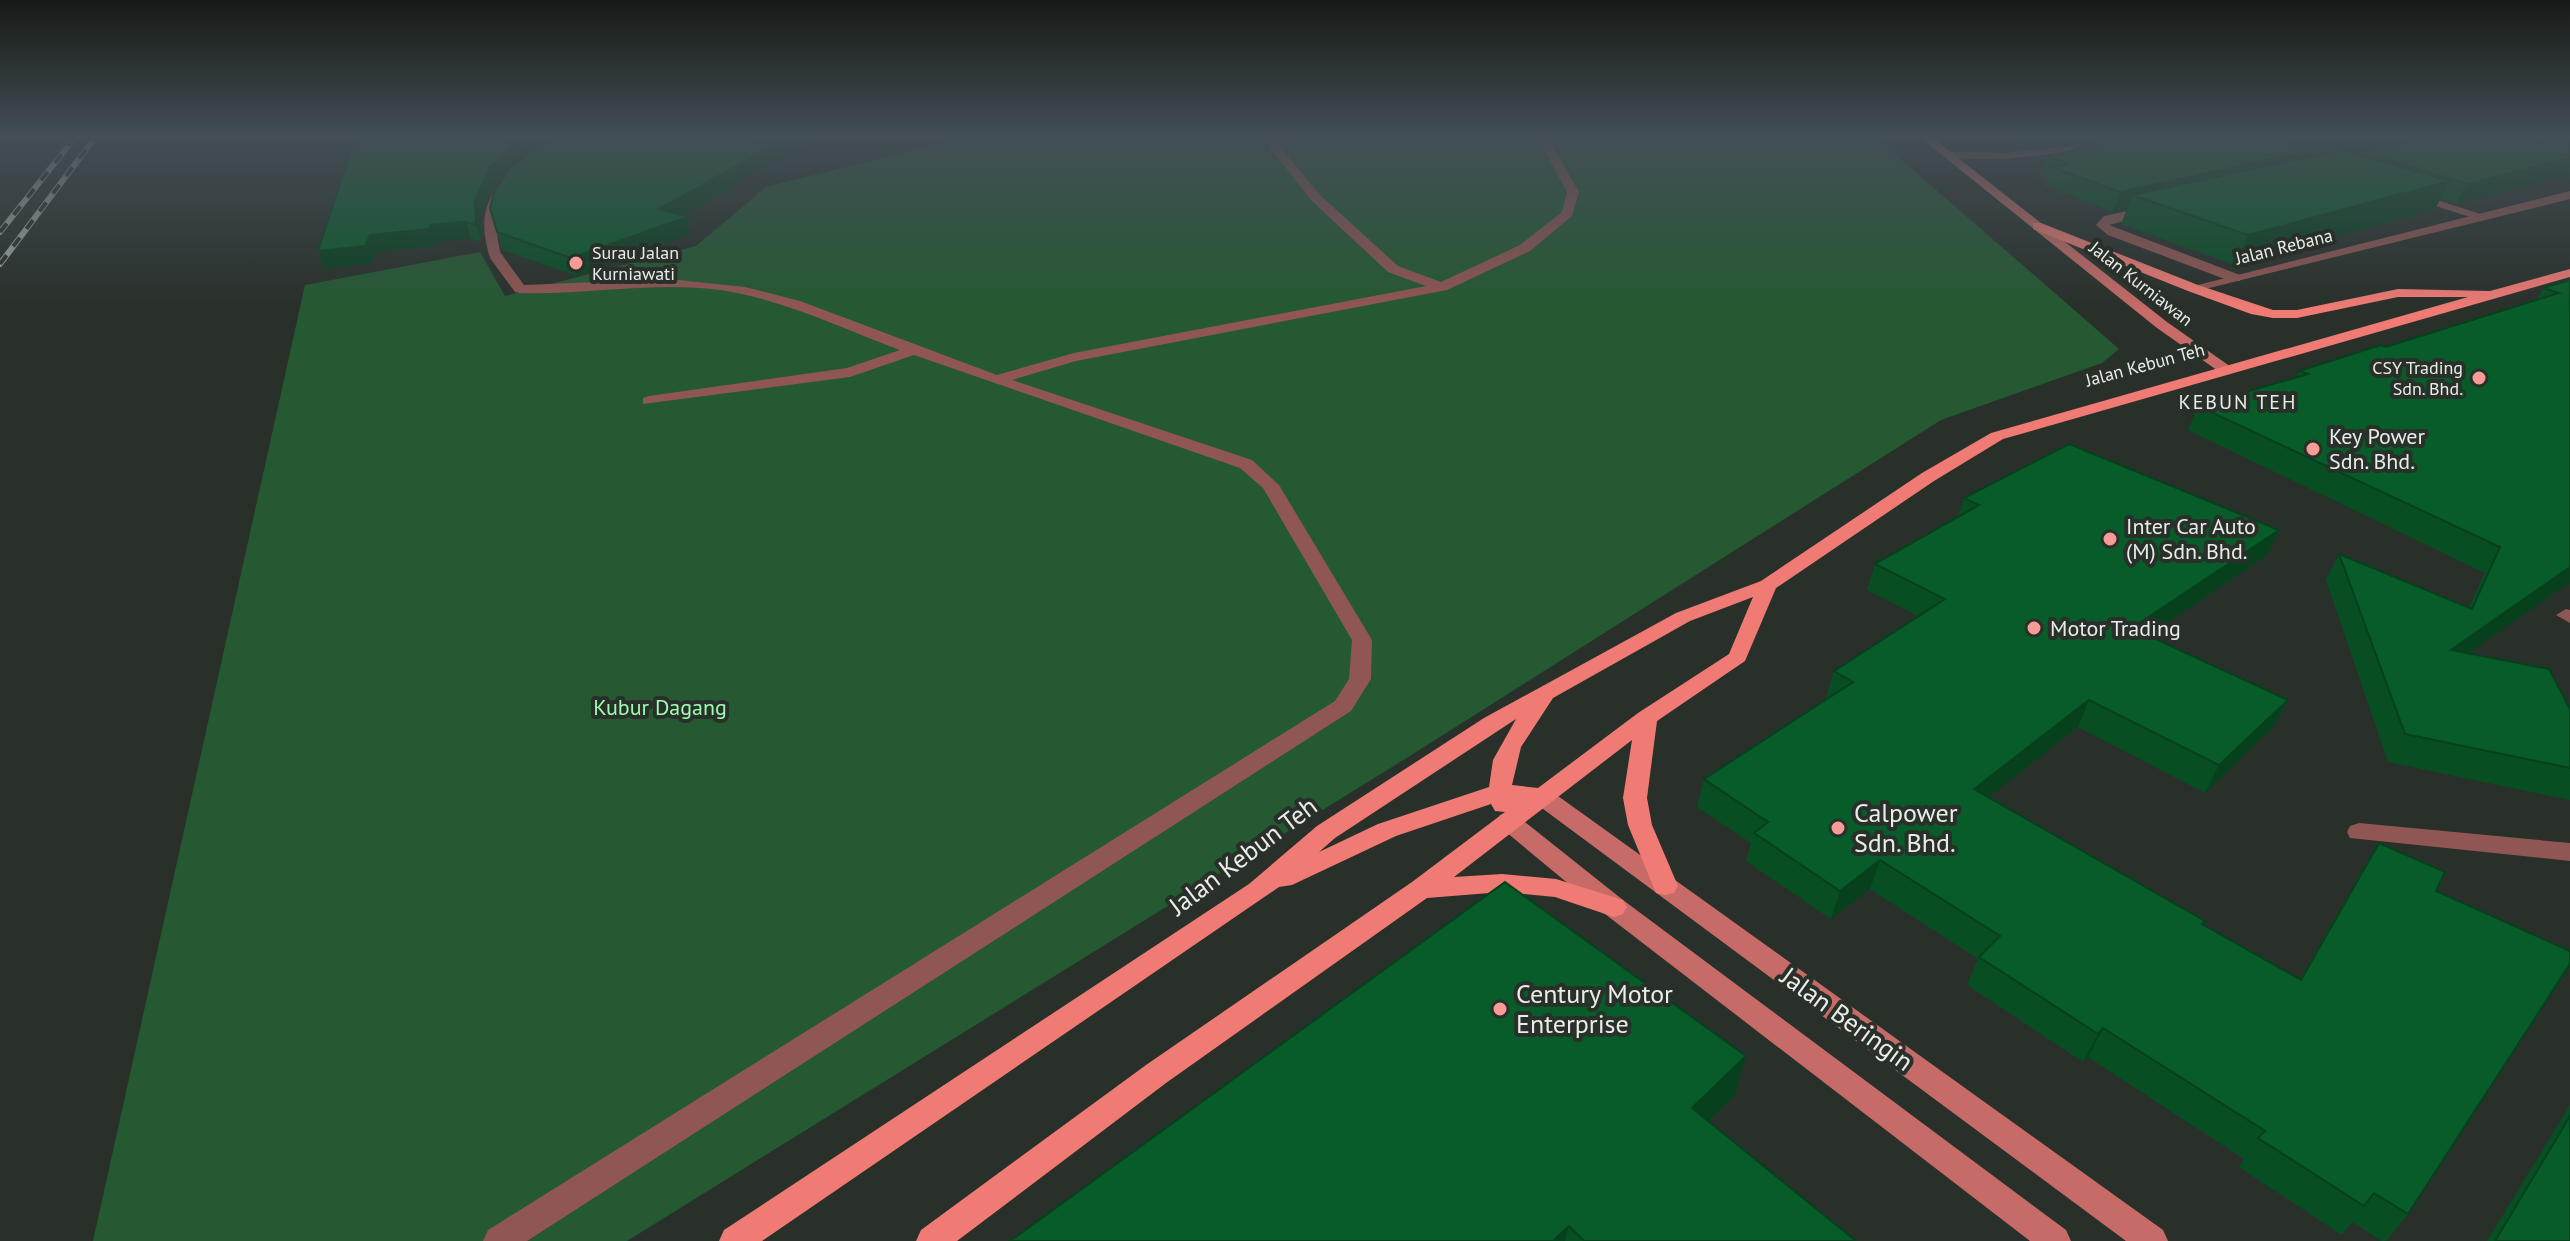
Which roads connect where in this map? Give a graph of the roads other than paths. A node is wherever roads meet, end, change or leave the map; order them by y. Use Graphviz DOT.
graph roads {
  1 [pos="498,193"];
  2 [pos="1312,193"];
  3 [pos="1573,193"];
  4 [pos="1995,193"];
  5 [pos="2403,193"];
  6 [pos="2570,195"];
  7 [pos="2170,205"];
  8 [pos="2484,217"];
  9 [pos="2037,226"];
  10 [pos="2570,273"];
  11 [pos="2235,278"];
  12 [pos="1442,287"];
  13 [pos="2193,288"];
  14 [pos="2500,294"];
  15 [pos="914,350"];
  16 [pos="2226,370"];
  17 [pos="998,379"];
  18 [pos="649,401"];
  19 [pos="1768,585"];
  20 [pos="1545,694"];
  21 [pos="1646,718"];
  22 [pos="1500,792"];
  23 [pos="1543,797"];
  24 [pos="1508,821"];
  25 [pos="2359,832"];
  26 [pos="2570,852"];
  27 [pos="1665,886"];
  28 [pos="1421,889"];
  29 [pos="1258,891"];
  30 [pos="1614,907"];
  31 [pos="499,1241"];
  32 [pos="735,1241"];
  33 [pos="932,1241"];
  34 [pos="2055,1241"];
  35 [pos="2152,1241"];
  1 -- 15 [label="street"];
  2 -- 12 [label="street"];
  3 -- 12 [label="street"];
  4 -- 9 [label="street, Jalan Kurniawan"];
  5 -- 8 [label="street"];
  6 -- 8 [label="street, Jalan Rebana"];
  7 -- 11 [label="street"];
  8 -- 11 [label="street, Jalan Rebana"];
  9 -- 13 [label="main road"];
  9 -- 16 [label="street, Jalan Kurniawan"];
  10 -- 14 [label="main road, Jalan Kebun Teh"];
  11 -- 13 [label="street, Jalan Rebana"];
  12 -- 17 [label="street"];
  13 -- 14 [label="main road"];
  14 -- 16 [label="main road, Jalan Kebun Teh"];
  15 -- 17 [label="street"];
  15 -- 18 [label="street"];
  16 -- 19 [label="main road, Jalan Kebun Teh"];
  17 -- 31 [label="street"];
  19 -- 20 [label="main road, Jalan Kebun Teh"];
  19 -- 21 [label="main road"];
  20 -- 22 [label="main road"];
  20 -- 29 [label="main road, Jalan Kebun Teh"];
  21 -- 23 [label="main road"];
  21 -- 27 [label="main road"];
  22 -- 23 [label="main road"];
  22 -- 24 [label="main road"];
  22 -- 29 [label="main road"];
  23 -- 24 [label="main road"];
  23 -- 27 [label="street, Jalan Beringin"];
  24 -- 28 [label="main road"];
  24 -- 30 [label="street"];
  25 -- 26 [label="street"];
  27 -- 35 [label="street, Jalan Beringin"];
  28 -- 30 [label="main road"];
  28 -- 33 [label="main road"];
  29 -- 32 [label="main road, Jalan Kebun Teh"];
  30 -- 34 [label="street"];
}
